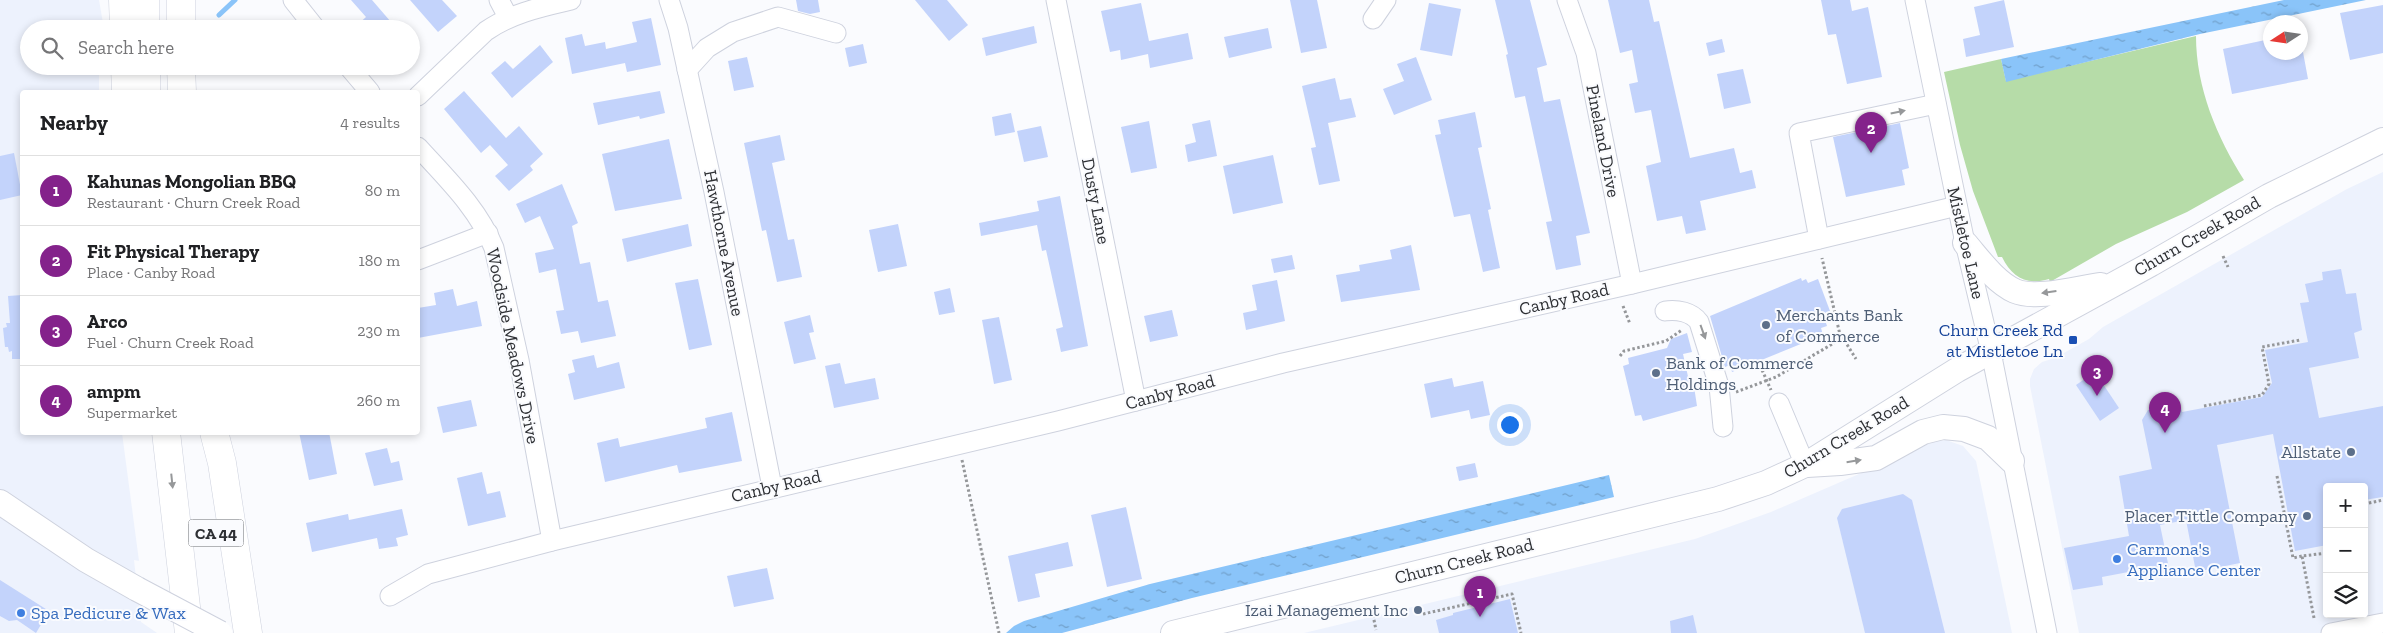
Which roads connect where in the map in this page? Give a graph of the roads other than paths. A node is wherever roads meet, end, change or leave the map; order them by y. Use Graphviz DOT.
graph roads {
  1 [pos="123,0"];
  2 [pos="145,0"];
  3 [pos="181,0"];
  4 [pos="293,0"];
  5 [pos="499,0"];
  6 [pos="571,0"];
  7 [pos="669,0"];
  8 [pos="1056,0"];
  9 [pos="1386,0"];
  10 [pos="1567,0"];
  11 [pos="1915,0"];
  12 [pos="508,17"];
  13 [pos="1374,19"];
  14 [pos="124,20"];
  15 [pos="145,20"];
  16 [pos="181,20"];
  17 [pos="309,20"];
  18 [pos="836,33"];
  19 [pos="687,70"];
  20 [pos="125,75"];
  21 [pos="146,75"];
  22 [pos="181,75"];
  23 [pos="356,75"];
  24 [pos="126,90"];
  25 [pos="146,90"];
  26 [pos="182,90"];
  27 [pos="368,90"];
  28 [pos="420,94"];
  29 [pos="1936,104"];
  30 [pos="2383,140"];
  31 [pos="420,149"];
  32 [pos="1957,206"];
  33 [pos="488,233"];
  34 [pos="1819,239"];
  35 [pos="1964,243"];
  36 [pos="420,259"];
  37 [pos="2115,283"];
  38 [pos="1632,284"];
  39 [pos="1665,310"];
  40 [pos="1992,352"];
  41 [pos="1776,398"];
  42 [pos="1136,401"];
  43 [pos="1723,427"];
  44 [pos="166,435"];
  45 [pos="205,435"];
  46 [pos="215,435"];
  47 [pos="2012,461"];
  48 [pos="1805,465"];
  49 [pos="772,487"];
  50 [pos="0,502"];
  51 [pos="552,541"];
  52 [pos="390,596"];
  53 [pos="2383,623"];
  54 [pos="189,633"];
  55 [pos="220,633"];
  56 [pos="228,633"];
  57 [pos="248,633"];
  58 [pos="1173,633"];
  59 [pos="2047,633"];
  60 [pos="2331,633"];
  1 -- 14 [label="highway"];
  2 -- 15 [label="highway"];
  3 -- 16 [label="highway"];
  4 -- 17 [label="street"];
  5 -- 12 [label="street"];
  6 -- 12 [label="street"];
  7 -- 19 [label="street, Hawthorne Avenue"];
  8 -- 42 [label="street, Dusty Lane"];
  9 -- 13 [label="street"];
  10 -- 38 [label="street, Pineland Drive"];
  11 -- 29 [label="street, Mistletoe Lane"];
  12 -- 28 [label="street"];
  18 -- 19 [label="street"];
  19 -- 49 [label="street, Hawthorne Avenue"];
  20 -- 24 [label="highway"];
  21 -- 25 [label="highway"];
  22 -- 26 [label="highway"];
  23 -- 27 [label="street"];
  29 -- 32 [label="street, Mistletoe Lane"];
  34 -- 29 [label="street, one-way"];
  30 -- 37 [label="main road, Churn Creek Road"];
  31 -- 33 [label="street, Woodside Meadows Drive"];
  32 -- 34 [label="street, Canby Road"];
  32 -- 35 [label="street, Mistletoe Lane"];
  33 -- 36 [label="street"];
  33 -- 51 [label="street, Woodside Meadows Drive"];
  34 -- 38 [label="street, Canby Road"];
  37 -- 35 [label="main road, one-way"];
  35 -- 40 [label="street, Mistletoe Lane"];
  37 -- 40 [label="main road, Churn Creek Road"];
  38 -- 42 [label="street, Canby Road"];
  39 -- 43 [label="street, one-way"];
  40 -- 47 [label="street, Mistletoe Lane"];
  40 -- 48 [label="main road, Churn Creek Road"];
  41 -- 48 [label="street"];
  42 -- 49 [label="street, Canby Road"];
  44 -- 54 [label="highway, CA 44, one-way"];
  45 -- 56 [label="highway, CA 44"];
  46 -- 57 [label="highway"];
  48 -- 47 [label="main road, one-way"];
  47 -- 59 [label="street, Mistletoe Lane"];
  48 -- 58 [label="main road, Churn Creek Road"];
  49 -- 51 [label="street, Canby Road"];
  50 -- 55 [label="main road, bridge"];
  51 -- 52 [label="street, Canby Road"];
  53 -- 60 [label="street"];
}
